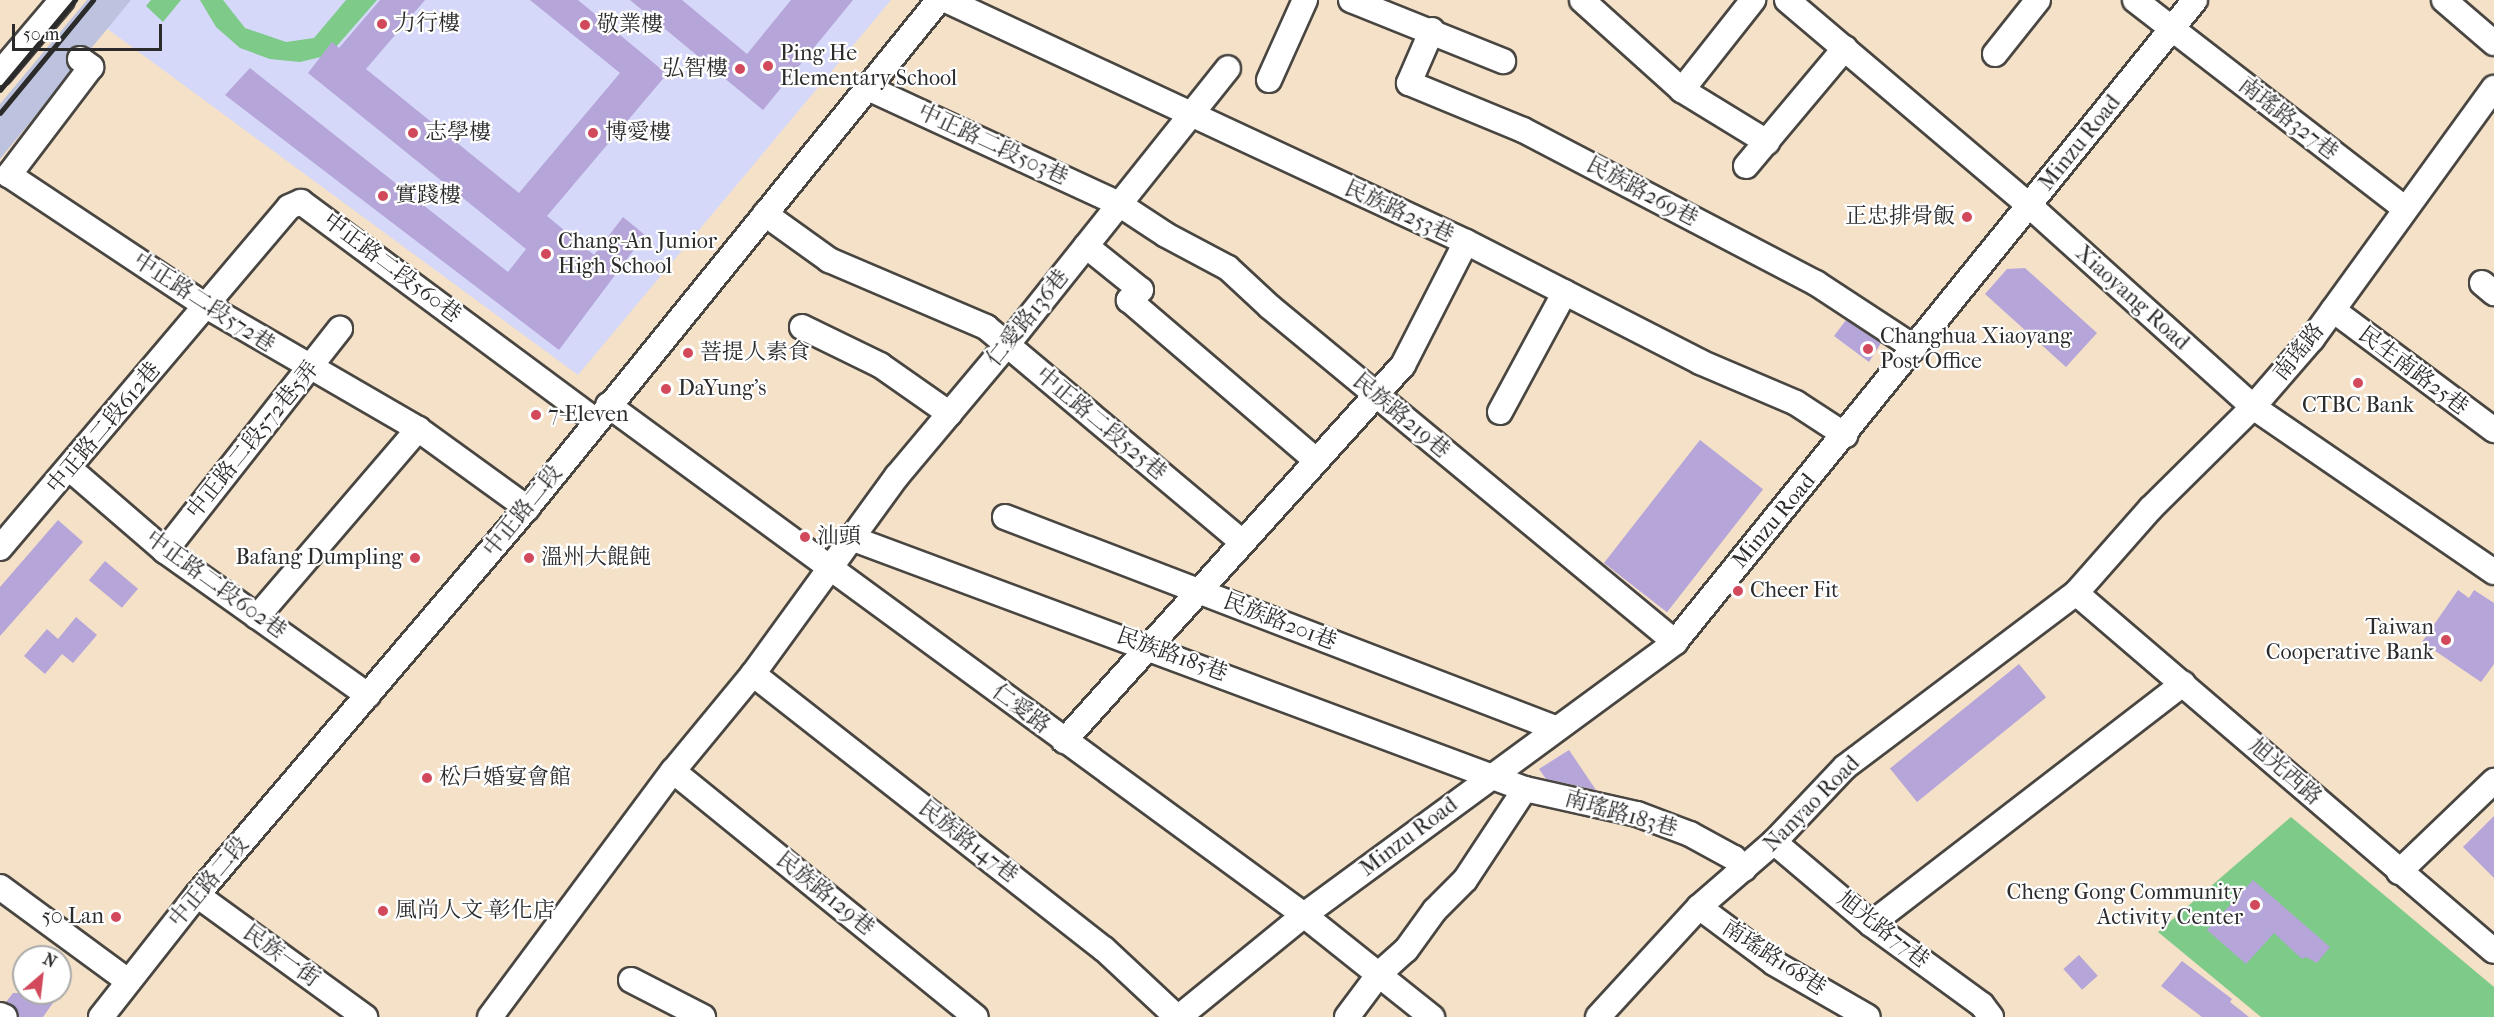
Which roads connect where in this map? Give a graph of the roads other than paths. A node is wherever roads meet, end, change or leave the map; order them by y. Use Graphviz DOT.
graph roads {
  1 [pos="62,0"];
  2 [pos="939,0"];
  3 [pos="946,0"];
  4 [pos="1305,0"];
  5 [pos="1351,0"];
  6 [pos="1582,0"];
  7 [pos="1753,0"];
  8 [pos="1787,0"];
  9 [pos="2038,0"];
  10 [pos="2136,0"];
  11 [pos="2195,0"];
  12 [pos="2444,0"];
  13 [pos="1432,30"];
  14 [pos="2172,30"];
  15 [pos="2494,43"];
  16 [pos="1845,48"];
  17 [pos="1995,54"];
  18 [pos="80,59"];
  19 [pos="1503,61"];
  20 [pos="1227,68"];
  21 [pos="0,73"];
  22 [pos="1269,80"];
  23 [pos="866,87"];
  24 [pos="2494,88"];
  25 [pos="1682,90"];
  26 [pos="1188,115"];
  27 [pos="1767,142"];
  28 [pos="1746,166"];
  29 [pos="1119,204"];
  30 [pos="2030,206"];
  31 [pos="2405,209"];
  32 [pos="765,214"];
  33 [pos="1466,242"];
  34 [pos="1086,246"];
  35 [pos="1564,292"];
  36 [pos="206,306"];
  37 [pos="2333,310"];
  38 [pos="802,327"];
  39 [pos="340,329"];
  40 [pos="1008,345"];
  41 [pos="1915,348"];
  42 [pos="311,370"];
  43 [pos="1375,394"];
  44 [pos="2253,407"];
  45 [pos="1500,412"];
  46 [pos="602,413"];
  47 [pos="950,414"];
  48 [pos="418,429"];
  49 [pos="2494,430"];
  50 [pos="1845,435"];
  51 [pos="1316,459"];
  52 [pos="70,469"];
  53 [pos="527,508"];
  54 [pos="1005,518"];
  55 [pos="851,538"];
  56 [pos="1242,542"];
  57 [pos="0,548"];
  58 [pos="165,551"];
  59 [pos="831,568"];
  60 [pos="2494,572"];
  61 [pos="1198,591"];
  62 [pos="2076,593"];
  63 [pos="257,617"];
  64 [pos="1674,642"];
  65 [pos="1149,646"];
  66 [pos="753,674"];
  67 [pos="2183,684"];
  68 [pos="368,696"];
  69 [pos="1555,728"];
  70 [pos="1064,741"];
  71 [pos="673,771"];
  72 [pos="1491,776"];
  73 [pos="2494,781"];
  74 [pos="1525,789"];
  75 [pos="1774,842"];
  76 [pos="1744,869"];
  77 [pos="2400,872"];
  78 [pos="0,887"];
  79 [pos="197,895"];
  80 [pos="1699,907"];
  81 [pos="1304,915"];
  82 [pos="1871,924"];
  83 [pos="2494,951"];
  84 [pos="1379,974"];
  85 [pos="631,980"];
  86 [pos="128,981"];
  87 [pos="1853,1013"];
  88 [pos="0,1015"];
  89 [pos="5,1017"];
  90 [pos="101,1017"];
  91 [pos="365,1017"];
  92 [pos="490,1017"];
  93 [pos="703,1017"];
  94 [pos="976,1017"];
  95 [pos="1178,1017"];
  96 [pos="1347,1017"];
  97 [pos="1432,1017"];
  98 [pos="1598,1017"];
  99 [pos="1991,1017"];
  1 -- 21 [label="street"];
  2 -- 23 [label="street, 中正路二段"];
  3 -- 26 [label="street, 民族路253巷"];
  4 -- 22 [label="street"];
  5 -- 13 [label="street"];
  6 -- 25 [label="street"];
  7 -- 25 [label="street"];
  8 -- 16 [label="street, Xiaoyang Road"];
  9 -- 17 [label="street"];
  10 -- 14 [label="street, 南瑤路327巷"];
  11 -- 14 [label="street, Minzu Road"];
  12 -- 15 [label="street"];
  13 -- 19 [label="street"];
  13 -- 41 [label="street, 民族路269巷"];
  14 -- 30 [label="street, Minzu Road"];
  14 -- 31 [label="street, 南瑤路327巷"];
  16 -- 27 [label="street"];
  16 -- 30 [label="street, Xiaoyang Road"];
  18 -- 36 [label="street, 中正路二段572巷"];
  20 -- 26 [label="street, 仁愛路136巷"];
  23 -- 29 [label="street, 中正路二段503巷"];
  23 -- 32 [label="street, 中正路二段"];
  24 -- 31 [label="street, 南瑤路"];
  25 -- 27 [label="street"];
  26 -- 29 [label="street, 仁愛路136巷"];
  26 -- 33 [label="street, 民族路253巷"];
  27 -- 28 [label="street"];
  29 -- 34 [label="street, 仁愛路136巷"];
  29 -- 43 [label="street, 民族路219巷"];
  30 -- 41 [label="street, Minzu Road"];
  30 -- 44 [label="street, Xiaoyang Road"];
  31 -- 37 [label="street, 南瑤路"];
  32 -- 40 [label="street, 中正路二段525巷"];
  32 -- 46 [label="street, 中正路二段"];
  33 -- 35 [label="street, 民族路253巷"];
  33 -- 43 [label="street"];
  34 -- 40 [label="street, 仁愛路136巷"];
  34 -- 51 [label="street"];
  35 -- 45 [label="street"];
  35 -- 50 [label="street, 民族路253巷"];
  36 -- 42 [label="street, 中正路二段572巷"];
  36 -- 46 [label="street, 中正路二段560巷"];
  36 -- 52 [label="street, 中正路二段612巷"];
  37 -- 44 [label="street, 南瑤路"];
  37 -- 49 [label="street, 民生南路25巷"];
  38 -- 47 [label="street"];
  39 -- 42 [label="street, 中正路二段572巷5弄"];
  40 -- 47 [label="street, 仁愛路136巷"];
  40 -- 56 [label="street, 中正路二段525巷"];
  41 -- 50 [label="street, Minzu Road"];
  42 -- 48 [label="street, 中正路二段572巷"];
  42 -- 58 [label="street, 中正路二段572巷5弄"];
  43 -- 51 [label="street"];
  43 -- 64 [label="street, 民族路219巷"];
  44 -- 60 [label="street, Xiaoyang Road"];
  44 -- 62 [label="street, 南瑤路"];
  46 -- 53 [label="street, 中正路二段"];
  46 -- 59 [label="street, 仁愛路"];
  47 -- 55 [label="street, 仁愛路136巷"];
  48 -- 53 [label="street, 中正路二段572巷"];
  48 -- 63 [label="street"];
  50 -- 64 [label="street, Minzu Road"];
  51 -- 56 [label="street"];
  52 -- 57 [label="street, 中正路二段612巷"];
  52 -- 58 [label="street, 中正路二段602巷"];
  53 -- 68 [label="street, 中正路二段"];
  54 -- 61 [label="street, 民族路201巷"];
  55 -- 59 [label="street, 仁愛路136巷"];
  55 -- 65 [label="street, 民族路185巷"];
  56 -- 61 [label="street"];
  58 -- 63 [label="street, 中正路二段602巷"];
  59 -- 66 [label="street, 仁愛路136巷"];
  59 -- 70 [label="street, 仁愛路"];
  61 -- 65 [label="street"];
  61 -- 69 [label="street, 民族路201巷"];
  62 -- 67 [label="street, 旭光西路"];
  62 -- 75 [label="street, Nanyao Road"];
  63 -- 68 [label="street, 中正路二段602巷"];
  64 -- 69 [label="street, Minzu Road"];
  65 -- 70 [label="street"];
  65 -- 72 [label="street, 民族路185巷"];
  66 -- 71 [label="street, 仁愛路136巷"];
  66 -- 95 [label="street, 民族路147巷"];
  67 -- 77 [label="street, 旭光西路"];
  67 -- 82 [label="street"];
  68 -- 79 [label="street, 中正路二段"];
  69 -- 72 [label="street, Minzu Road"];
  70 -- 81 [label="street, 仁愛路"];
  71 -- 92 [label="street, 仁愛路136巷"];
  71 -- 94 [label="street, 民族路129巷"];
  72 -- 74 [label="street, 南瑤路183巷"];
  72 -- 81 [label="street, Minzu Road"];
  73 -- 77 [label="street"];
  74 -- 76 [label="street, 南瑤路183巷"];
  74 -- 84 [label="street"];
  75 -- 76 [label="street, Nanyao Road"];
  75 -- 82 [label="street, 旭光路77巷"];
  76 -- 80 [label="street, Nanyao Road"];
  77 -- 83 [label="street, 旭光西路"];
  78 -- 86 [label="street"];
  79 -- 86 [label="street, 中正路二段"];
  79 -- 91 [label="street, 民族一街"];
  80 -- 87 [label="street, 南瑤路168巷"];
  80 -- 98 [label="street, Nanyao Road"];
  81 -- 84 [label="street, 仁愛路"];
  81 -- 95 [label="street, Minzu Road"];
  82 -- 99 [label="street, 旭光路77巷"];
  84 -- 96 [label="street"];
  84 -- 97 [label="street, 仁愛路"];
  85 -- 93 [label="street"];
  86 -- 90 [label="street, 中正路二段"];
  88 -- 89 [label="street"];
}
